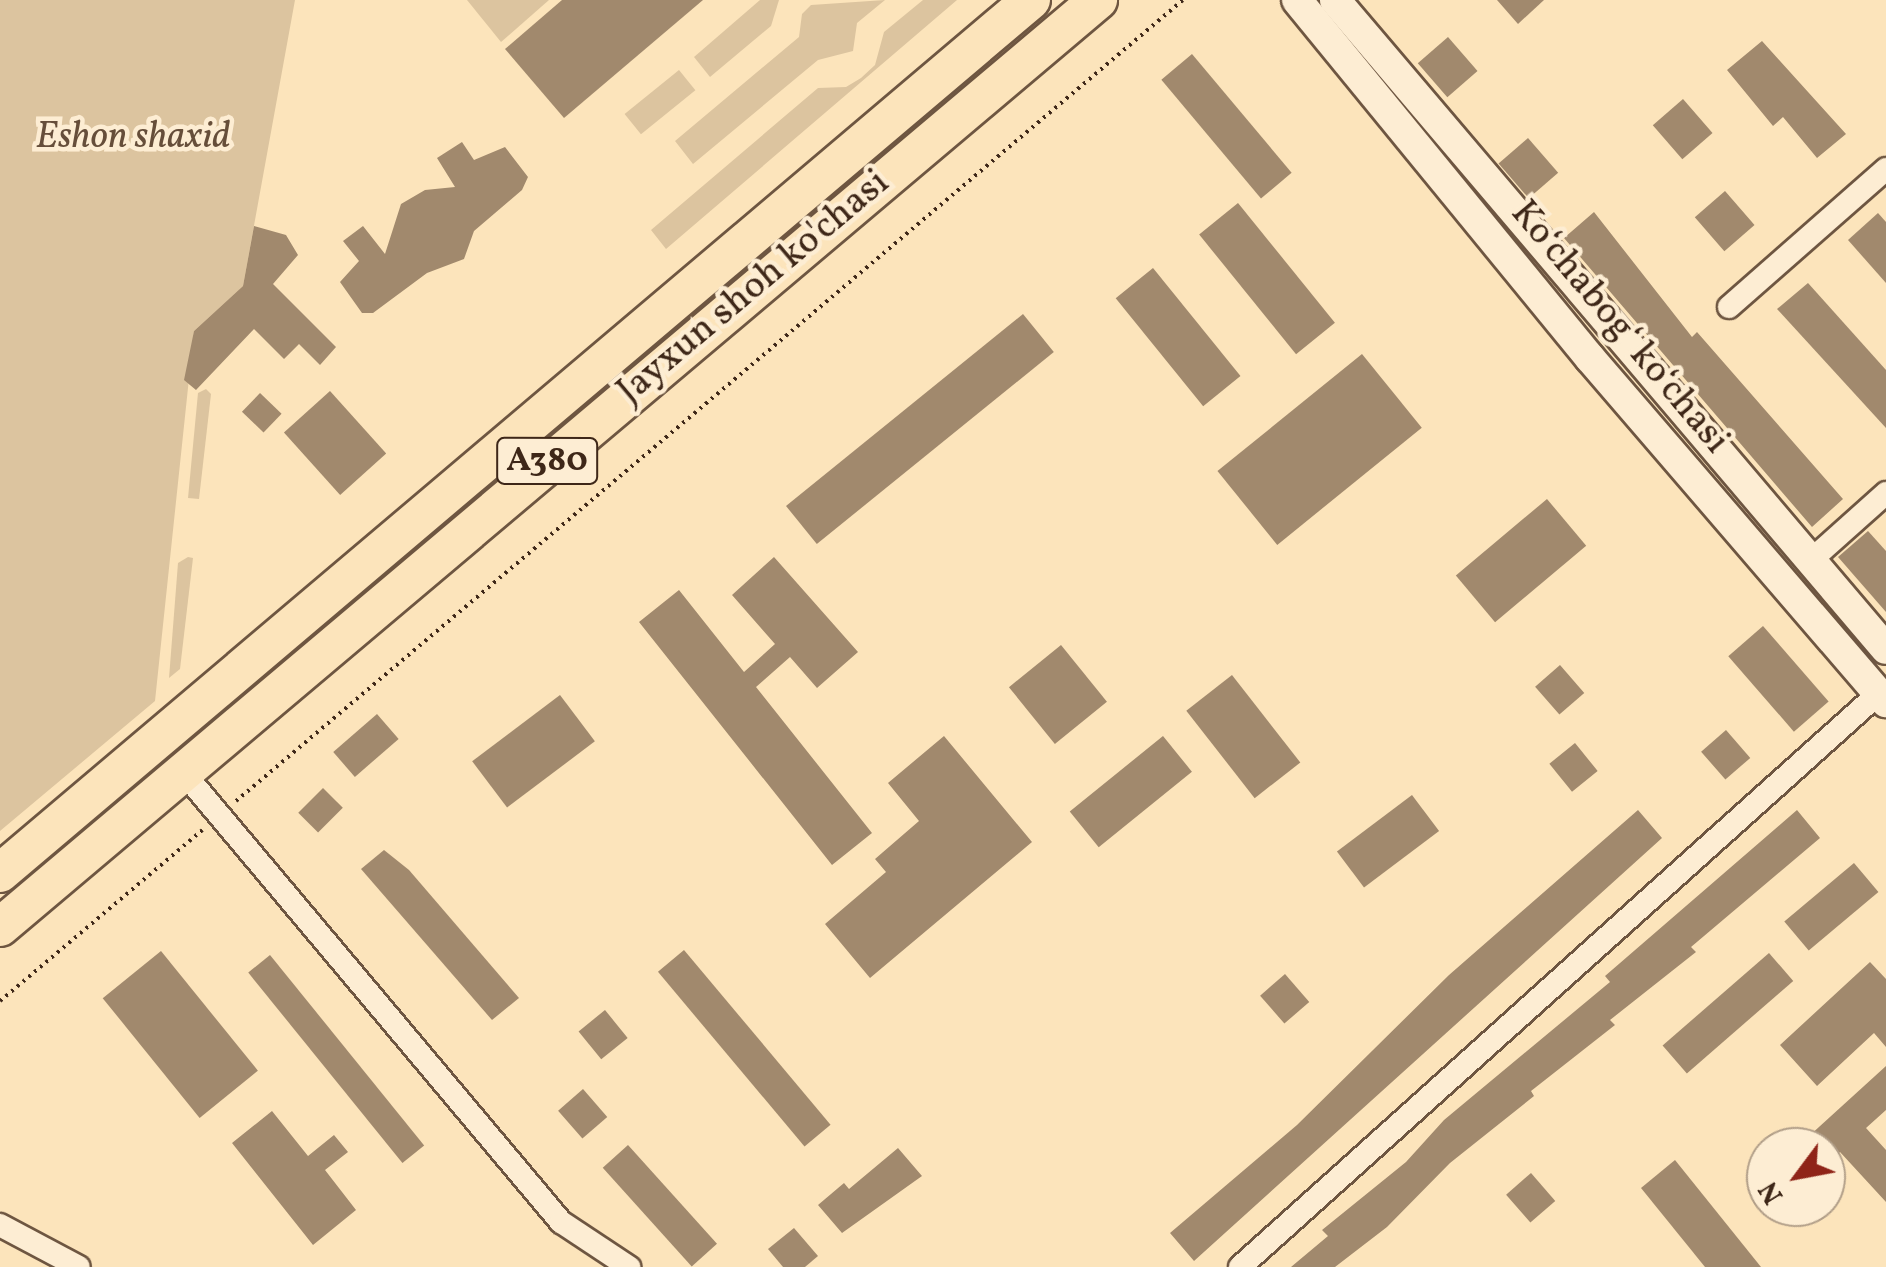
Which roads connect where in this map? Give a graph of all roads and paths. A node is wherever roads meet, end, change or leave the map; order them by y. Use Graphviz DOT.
graph roads {
  1 [pos="1031,0"];
  2 [pos="1098,0"];
  3 [pos="1183,0"];
  4 [pos="1296,0"];
  5 [pos="1336,0"];
  6 [pos="892,118"];
  7 [pos="920,149"];
  8 [pos="1886,169"];
  9 [pos="1728,307"];
  10 [pos="1886,492"];
  11 [pos="416,520"];
  12 [pos="440,552"];
  13 [pos="1810,561"];
  14 [pos="1886,650"];
  15 [pos="1882,698"];
  16 [pos="182,716"];
  17 [pos="197,761"];
  18 [pos="218,816"];
  19 [pos="0,873"];
  20 [pos="0,927"];
  21 [pos="0,1000"];
  22 [pos="0,1225"];
  23 [pos="78,1267"];
  24 [pos="628,1267"];
  25 [pos="1240,1267"];
  1 -- 6 [label="highway, Jayxun shoh ko'chasi / A380"];
  2 -- 7 [label="highway, Jayxun shoh ko'chasi / A380"];
  3 -- 18 [label="path"];
  4 -- 15 [label="main road, Ko‘chabog‘ ko‘chasi"];
  5 -- 13 [label="main road, Ko‘chabog‘ ko‘chasi"];
  6 -- 7 [label="highway"];
  6 -- 11 [label="highway, Jayxun shoh ko'chasi / A380"];
  7 -- 12 [label="highway, Jayxun shoh ko'chasi / A380"];
  8 -- 9 [label="street"];
  10 -- 13 [label="street"];
  11 -- 12 [label="highway"];
  11 -- 16 [label="highway, Jayxun shoh ko'chasi / A380"];
  12 -- 17 [label="highway, Jayxun shoh ko'chasi / A380"];
  13 -- 14 [label="main road, Ko‘chabog‘ ko‘chasi"];
  15 -- 25 [label="street"];
  16 -- 17 [label="highway"];
  16 -- 19 [label="highway, Jayxun shoh ko'chasi / A380"];
  17 -- 18 [label="street"];
  17 -- 20 [label="highway, Jayxun shoh ko'chasi / A380"];
  18 -- 21 [label="path"];
  18 -- 24 [label="street"];
  22 -- 23 [label="street"];
}
